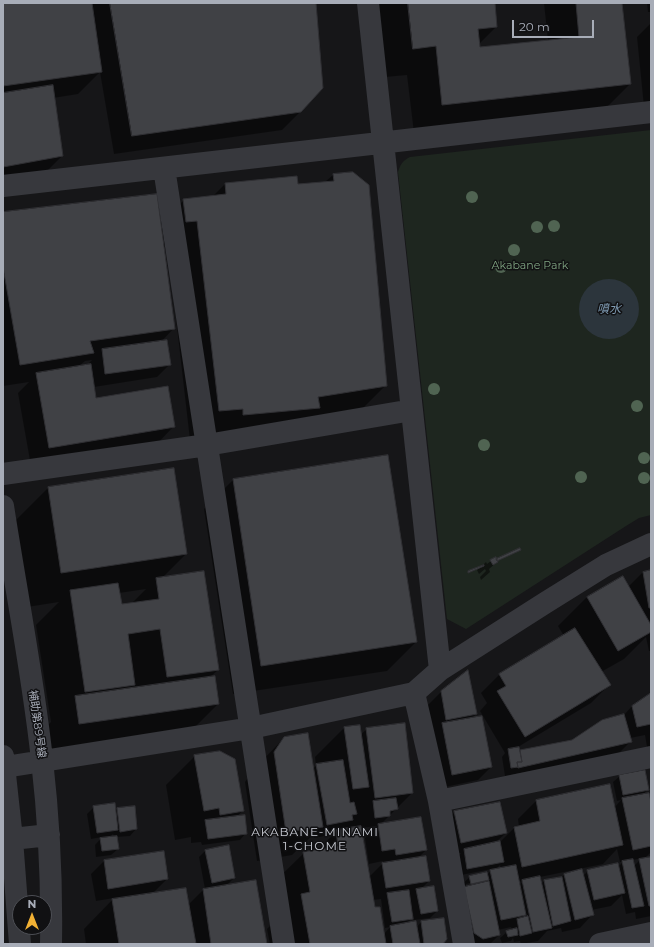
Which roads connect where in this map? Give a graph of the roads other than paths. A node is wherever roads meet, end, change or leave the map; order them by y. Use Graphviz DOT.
graph roads {
  1 [pos="368,3"];
  2 [pos="651,112"];
  3 [pos="383,143"];
  4 [pos="164,168"];
  5 [pos="3,186"];
  6 [pos="412,410"];
  7 [pos="207,445"];
  8 [pos="3,474"];
  9 [pos="3,506"];
  10 [pos="651,544"];
  11 [pos="440,670"];
  12 [pos="414,693"];
  13 [pos="251,728"];
  14 [pos="651,757"];
  15 [pos="43,761"];
  16 [pos="4,762"];
  17 [pos="439,801"];
  18 [pos="49,835"];
  19 [pos="8,839"];
  20 [pos="651,933"];
  21 [pos="20,944"];
  22 [pos="50,944"];
  23 [pos="284,944"];
  24 [pos="464,944"];
  25 [pos="600,944"];
  1 -- 3 [label="street"];
  2 -- 3 [label="street"];
  3 -- 4 [label="street"];
  3 -- 6 [label="street"];
  4 -- 5 [label="street"];
  4 -- 7 [label="street"];
  6 -- 7 [label="street"];
  6 -- 11 [label="street"];
  7 -- 8 [label="street"];
  7 -- 13 [label="street"];
  9 -- 15 [label="street, 補助第89号線"];
  10 -- 11 [label="street"];
  11 -- 12 [label="street"];
  12 -- 13 [label="street"];
  12 -- 17 [label="street"];
  13 -- 15 [label="street"];
  13 -- 23 [label="street"];
  14 -- 17 [label="street"];
  15 -- 16 [label="street"];
  15 -- 18 [label="street, 補助第89号線"];
  16 -- 19 [label="street"];
  17 -- 24 [label="street"];
  18 -- 19 [label="street"];
  18 -- 22 [label="street, 補助第89号線"];
  19 -- 21 [label="street"];
  20 -- 25 [label="street"];
}
